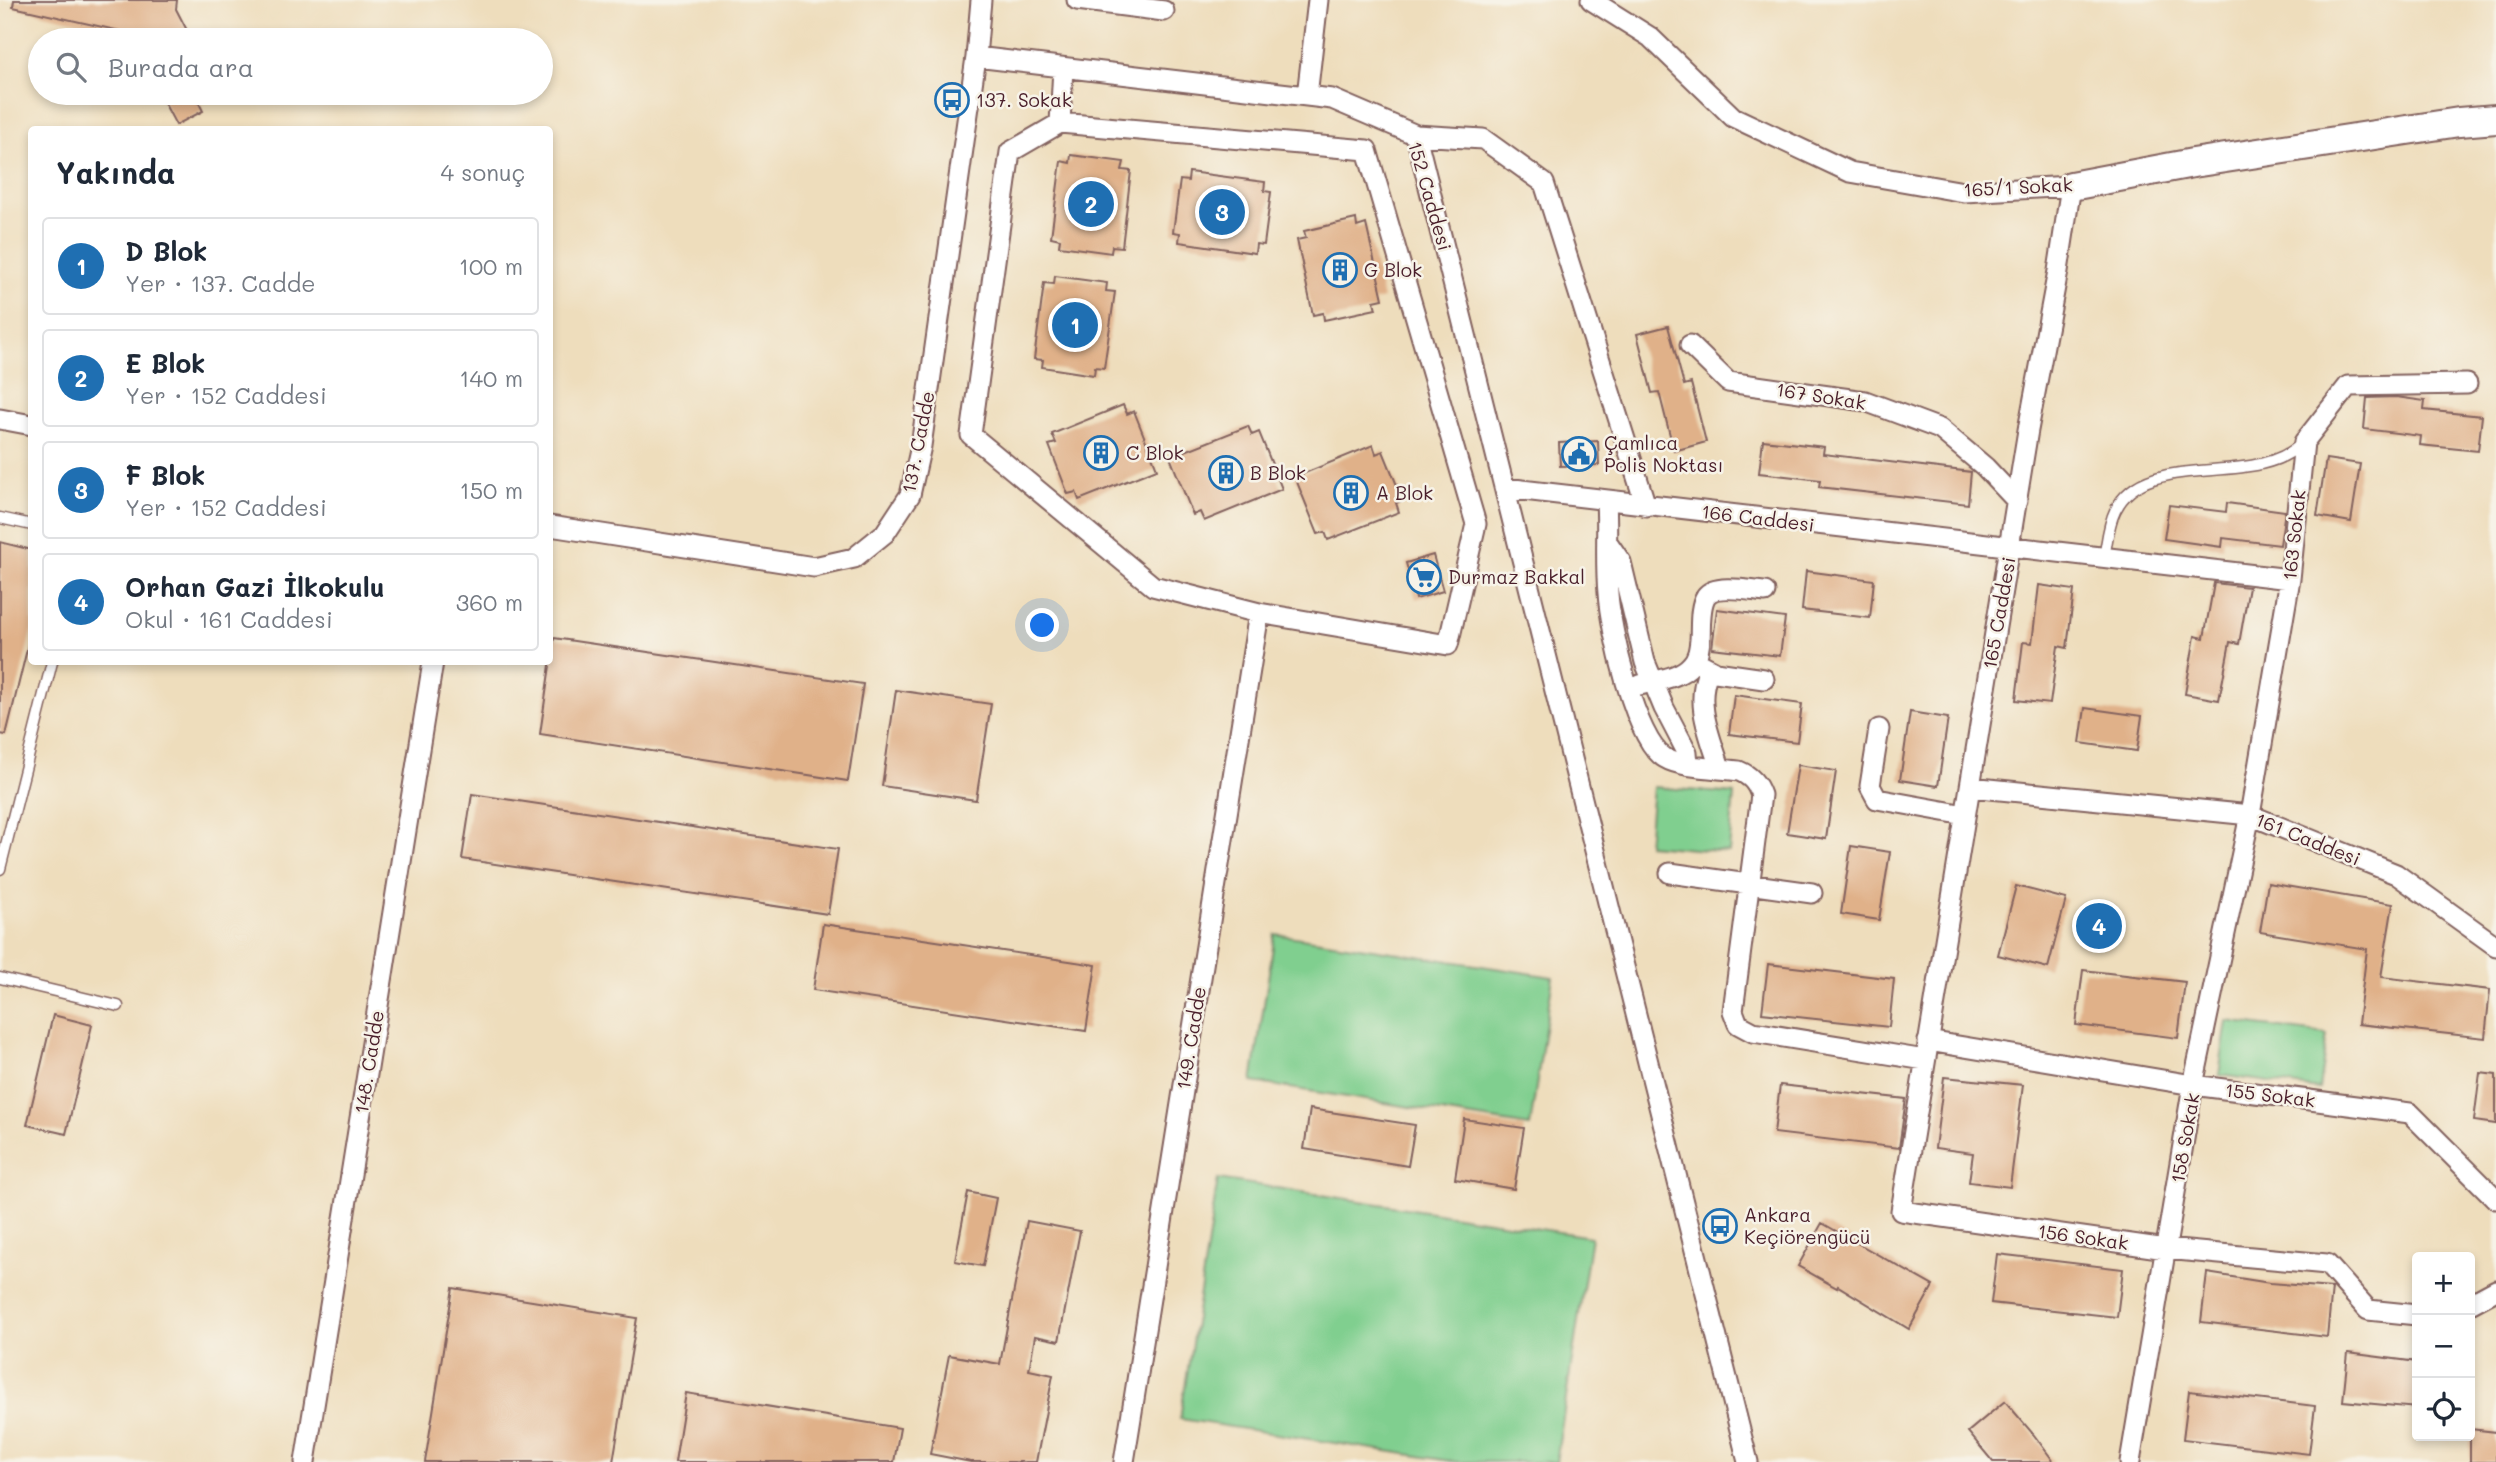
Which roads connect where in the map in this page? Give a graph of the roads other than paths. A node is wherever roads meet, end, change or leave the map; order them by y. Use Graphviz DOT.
graph roads {
  1 [pos="981,0"];
  2 [pos="1077,0"];
  3 [pos="1318,0"];
  4 [pos="1591,0"];
  5 [pos="1164,11"];
  6 [pos="976,57"];
  7 [pos="1063,68"];
  8 [pos="1307,96"];
  9 [pos="2496,119"];
  10 [pos="1059,123"];
  11 [pos="1416,135"];
  12 [pos="2071,186"];
  13 [pos="1690,345"];
  14 [pos="2467,384"];
  15 [pos="0,419"];
  16 [pos="28,424"];
  17 [pos="2304,442"];
  18 [pos="1505,488"];
  19 [pos="1606,501"];
  20 [pos="2017,501"];
  21 [pos="1646,506"];
  22 [pos="0,517"];
  23 [pos="28,524"];
  24 [pos="553,526"];
  25 [pos="1608,543"];
  26 [pos="2011,548"];
  27 [pos="2104,558"];
  28 [pos="2290,579"];
  29 [pos="1765,592"];
  30 [pos="1259,613"];
  31 [pos="1702,664"];
  32 [pos="51,665"];
  33 [pos="433,665"];
  34 [pos="1764,679"];
  35 [pos="1652,681"];
  36 [pos="1629,688"];
  37 [pos="1879,729"];
  38 [pos="1688,764"];
  39 [pos="1720,768"];
  40 [pos="1970,788"];
  41 [pos="2250,815"];
  42 [pos="1965,816"];
  43 [pos="0,869"];
  44 [pos="1670,873"];
  45 [pos="1750,884"];
  46 [pos="1812,893"];
  47 [pos="2496,946"];
  48 [pos="0,978"];
  49 [pos="118,1006"];
  50 [pos="1927,1051"];
  51 [pos="2193,1086"];
  52 [pos="2496,1199"];
  53 [pos="2166,1249"];
  54 [pos="2496,1290"];
  55 [pos="2475,1301"];
  56 [pos="2412,1314"];
  57 [pos="304,1462"];
  58 [pos="1124,1462"];
  59 [pos="1748,1462"];
  60 [pos="2130,1462"];
  1 -- 6 [label="street, 137. Cadde"];
  2 -- 5 [label="street"];
  3 -- 8 [label="street"];
  4 -- 12 [label="street, 165/1 Sokak"];
  6 -- 7 [label="street, 152 Caddesi"];
  6 -- 24 [label="street, 137. Cadde"];
  7 -- 8 [label="street, 152 Caddesi"];
  7 -- 10 [label="street"];
  8 -- 11 [label="street, 152 Caddesi"];
  9 -- 12 [label="street, 165/1 Sokak"];
  10 -- 30 [label="street"];
  10 -- 30 [label="street"];
  11 -- 18 [label="street, 152 Caddesi"];
  11 -- 21 [label="street"];
  12 -- 20 [label="street, 165 Caddesi"];
  13 -- 20 [label="street, 167 Sokak"];
  14 -- 17 [label="street"];
  15 -- 16 [label="street"];
  17 -- 27 [label="lane"];
  17 -- 28 [label="street, 163 Sokak"];
  18 -- 19 [label="street, 166 Caddesi"];
  18 -- 59 [label="street, 152 Caddesi"];
  19 -- 21 [label="street, 166 Caddesi"];
  19 -- 25 [label="street"];
  20 -- 26 [label="street, 165 Caddesi"];
  21 -- 26 [label="street, 166 Caddesi"];
  22 -- 23 [label="lane"];
  25 -- 35 [label="street"];
  25 -- 36 [label="street"];
  26 -- 27 [label="street, 166 Caddesi"];
  26 -- 40 [label="street, 165 Caddesi"];
  27 -- 28 [label="street, 166 Caddesi"];
  28 -- 41 [label="street, 163 Sokak"];
  29 -- 31 [label="street"];
  30 -- 58 [label="street, 149. Cadde"];
  31 -- 34 [label="street"];
  31 -- 35 [label="street"];
  31 -- 39 [label="street"];
  32 -- 43 [label="lane"];
  33 -- 57 [label="street, 148. Cadde"];
  35 -- 36 [label="street"];
  35 -- 38 [label="street"];
  36 -- 38 [label="street"];
  37 -- 42 [label="street"];
  38 -- 39 [label="street"];
  39 -- 45 [label="street"];
  40 -- 41 [label="street, 161 Caddesi"];
  40 -- 42 [label="street, 165 Caddesi"];
  41 -- 47 [label="street, 161 Caddesi"];
  41 -- 51 [label="street, 158 Sokak"];
  42 -- 50 [label="street, 165 Caddesi"];
  44 -- 45 [label="street"];
  45 -- 46 [label="street"];
  45 -- 50 [label="street, 155 Sokak"];
  48 -- 49 [label="lane"];
  50 -- 51 [label="street, 155 Sokak"];
  50 -- 53 [label="street, 156 Sokak"];
  51 -- 52 [label="street, 155 Sokak"];
  51 -- 53 [label="street, 158 Sokak"];
  53 -- 56 [label="street, 156 Sokak"];
  53 -- 60 [label="street, 158 Sokak"];
  54 -- 55 [label="street"];
}
